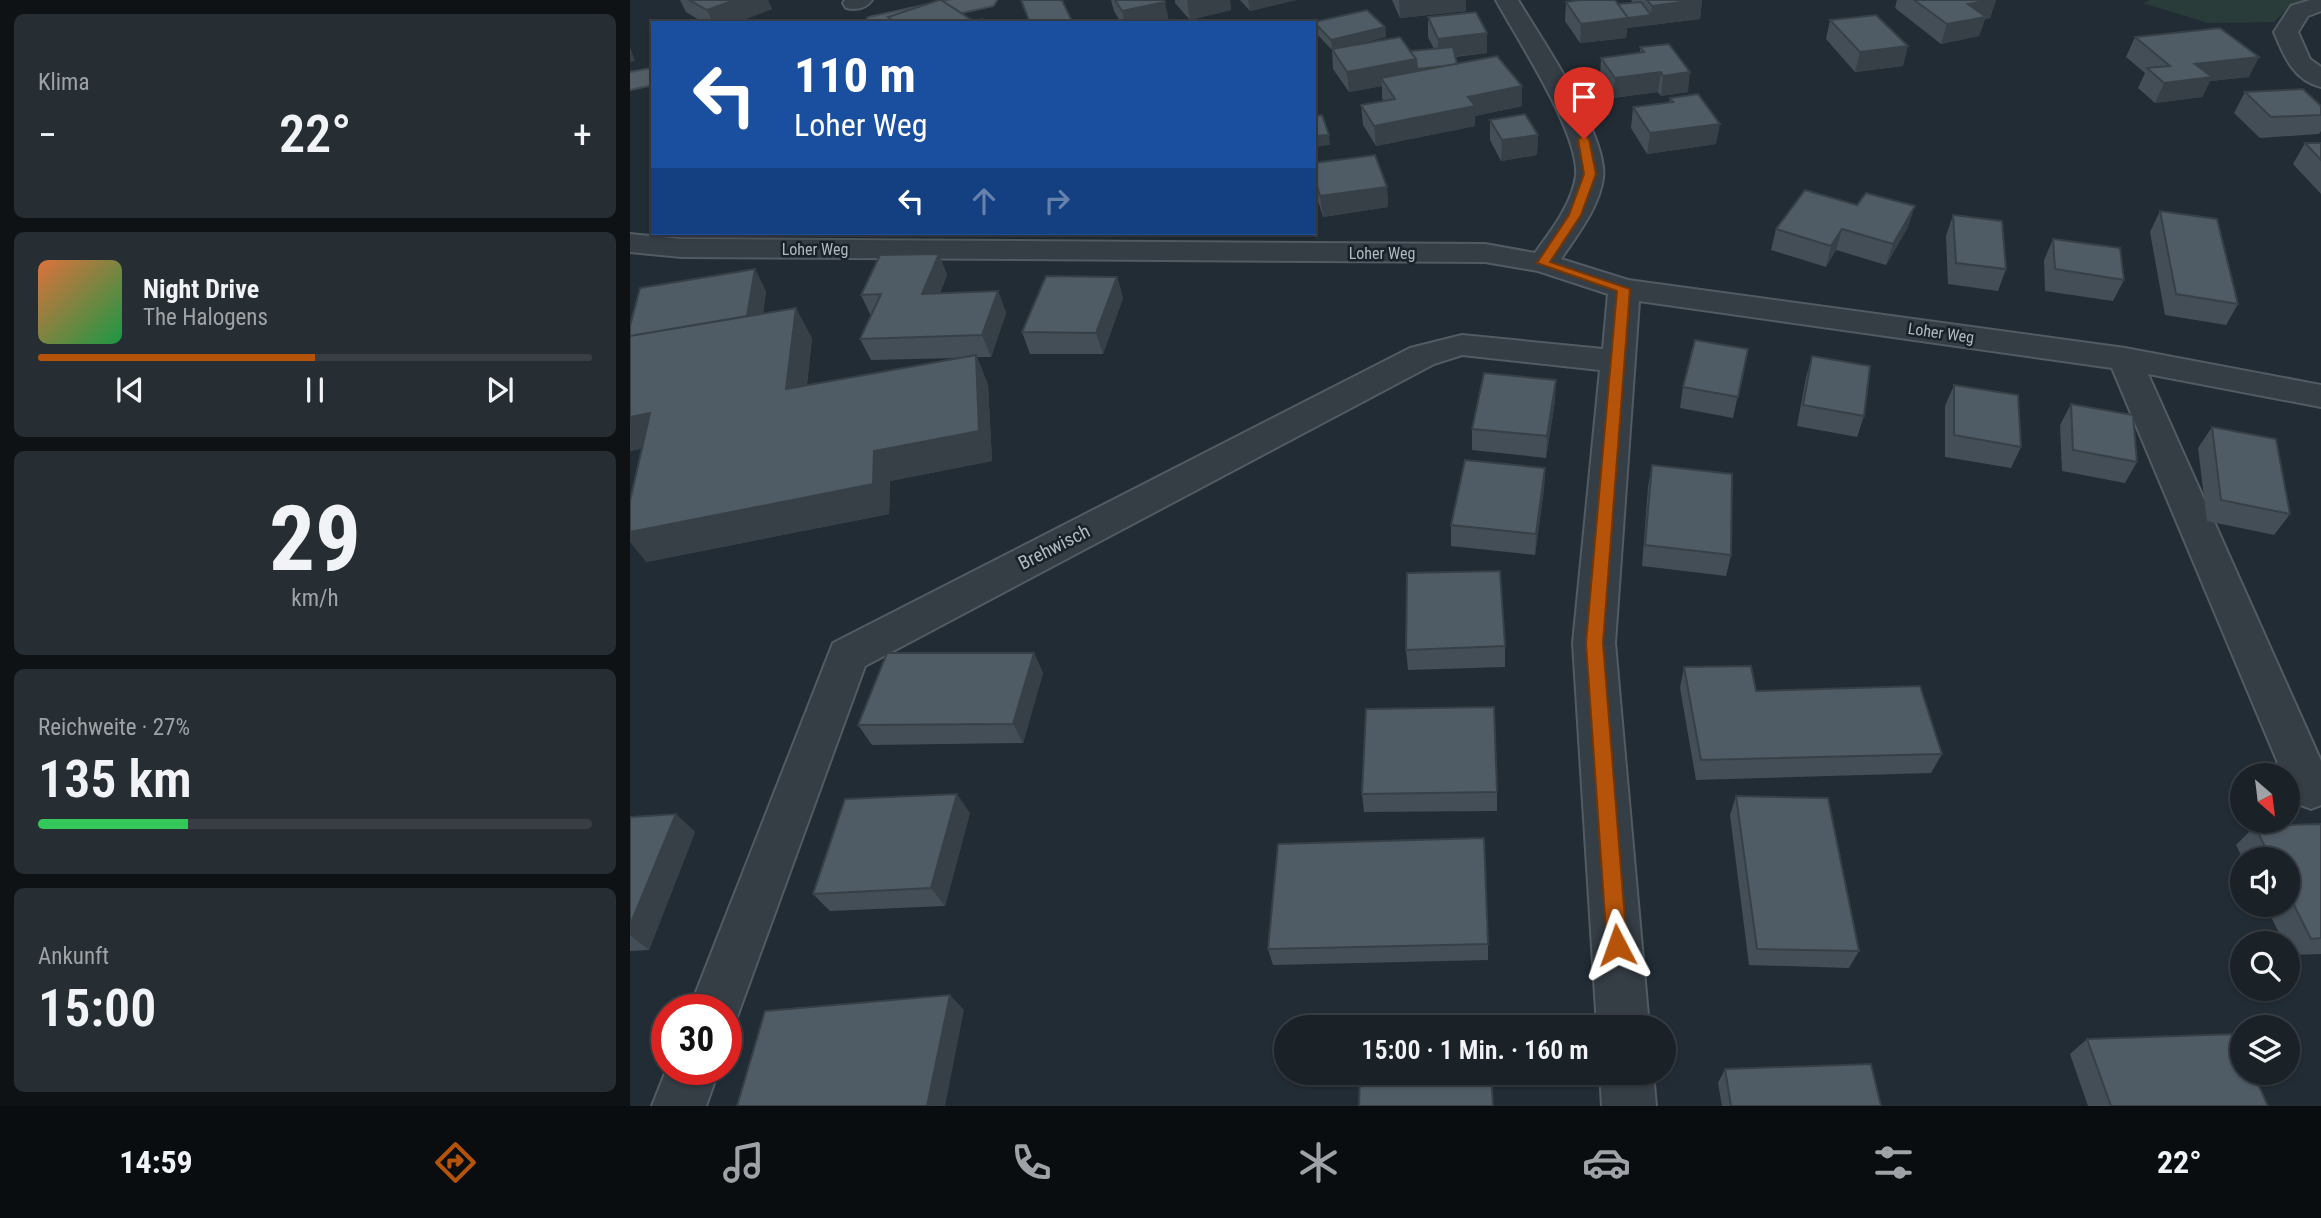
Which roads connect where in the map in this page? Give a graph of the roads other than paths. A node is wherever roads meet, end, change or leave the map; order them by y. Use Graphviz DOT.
graph roads {
  1 [pos="985,0"];
  2 [pos="1507,0"];
  3 [pos="2321,4"];
  4 [pos="886,21"];
  5 [pos="651,76"];
  6 [pos="2321,79"];
  7 [pos="630,81"];
  8 [pos="630,243"];
  9 [pos="1543,263"];
  10 [pos="1624,289"];
  11 [pos="2125,359"];
  12 [pos="1617,361"];
  13 [pos="2321,397"];
  14 [pos="2311,789"];
  15 [pos="721,994"];
  16 [pos="1622,1015"];
  17 [pos="687,1085"];
  18 [pos="1628,1085"];
  19 [pos="679,1106"];
  20 [pos="1629,1106"];
  1 -- 4 [label="main road"];
  2 -- 9 [label="street"];
  3 -- 6 [label="street"];
  5 -- 7 [label="main road"];
  8 -- 9 [label="street, Loher Weg"];
  9 -- 10 [label="street, Loher Weg"];
  10 -- 11 [label="street, Loher Weg"];
  10 -- 12 [label="street"];
  11 -- 13 [label="street, Loher Weg"];
  11 -- 14 [label="street"];
  12 -- 15 [label="street, Brehwisch"];
  12 -- 16 [label="street"];
  17 -- 19 [label="street"];
  18 -- 20 [label="street"];
}
